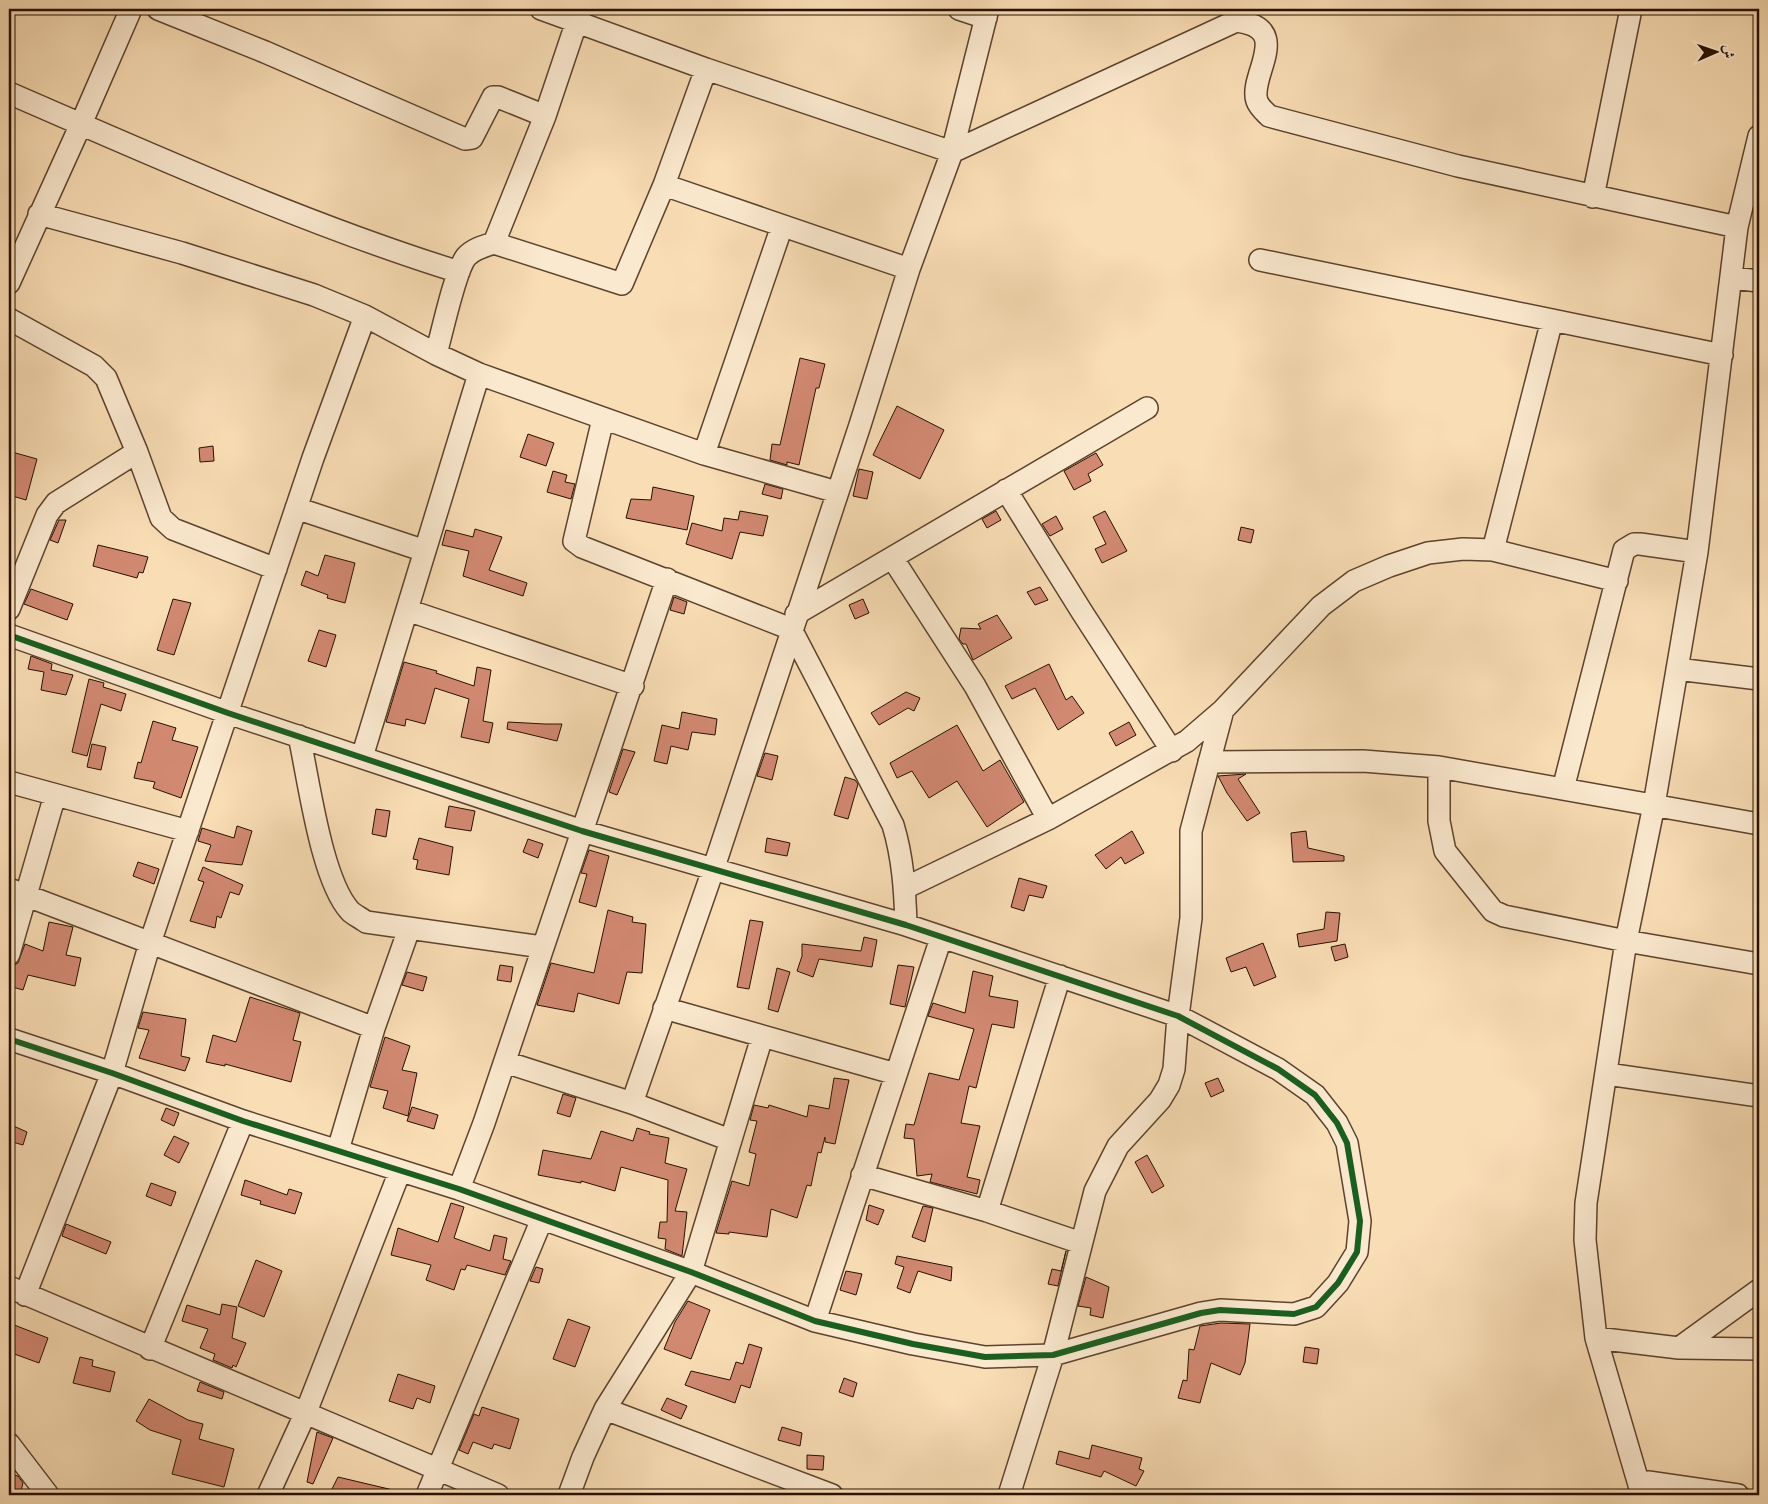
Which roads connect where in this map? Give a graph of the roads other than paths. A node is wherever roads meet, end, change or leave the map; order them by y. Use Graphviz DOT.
graph roads {
  1 [pos="131,9"];
  2 [pos="158,9"];
  3 [pos="541,9"];
  4 [pos="959,9"];
  5 [pos="1631,9"];
  6 [pos="987,13"];
  7 [pos="579,14"];
  8 [pos="1243,16"];
  9 [pos="706,69"];
  10 [pos="9,93"];
  11 [pos="545,116"];
  12 [pos="81,124"];
  13 [pos="1758,144"];
  14 [pos="952,152"];
  15 [pos="664,185"];
  16 [pos="1593,197"];
  17 [pos="39,214"];
  18 [pos="782,226"];
  19 [pos="1738,227"];
  20 [pos="494,243"];
  21 [pos="1260,260"];
  22 [pos="13,261"];
  23 [pos="908,269"];
  24 [pos="459,272"];
  25 [pos="1732,278"];
  26 [pos="1759,281"];
  27 [pos="9,283"];
  28 [pos="366,316"];
  29 [pos="9,319"];
  30 [pos="1552,320"];
  31 [pos="436,354"];
  32 [pos="1722,354"];
  33 [pos="479,374"];
  34 [pos="1147,408"];
  35 [pos="603,419"];
  36 [pos="137,452"];
  37 [pos="704,454"];
  38 [pos="1006,490"];
  39 [pos="837,492"];
  40 [pos="296,508"];
  41 [pos="1493,550"];
  42 [pos="425,551"];
  43 [pos="1697,552"];
  44 [pos="893,558"];
  45 [pos="276,569"];
  46 [pos="668,579"];
  47 [pos="1617,581"];
  48 [pos="9,609"];
  49 [pos="407,610"];
  50 [pos="794,622"];
  51 [pos="9,635"];
  52 [pos="1676,669"];
  53 [pos="1759,679"];
  54 [pos="633,686"];
  55 [pos="1223,710"];
  56 [pos="228,713"];
  57 [pos="299,736"];
  58 [pos="1172,751"];
  59 [pos="362,757"];
  60 [pos="1209,762"];
  61 [pos="1439,767"];
  62 [pos="9,782"];
  63 [pos="1563,789"];
  64 [pos="55,795"];
  65 [pos="1654,805"];
  66 [pos="1048,819"];
  67 [pos="1759,824"];
  68 [pos="188,831"];
  69 [pos="582,831"];
  70 [pos="713,870"];
  71 [pos="905,888"];
  72 [pos="18,892"];
  73 [pos="906,925"];
  74 [pos="409,929"];
  75 [pos="941,938"];
  76 [pos="1626,941"];
  77 [pos="150,943"];
  78 [pos="542,947"];
  79 [pos="9,954"];
  80 [pos="1759,964"];
  81 [pos="1060,976"];
  82 [pos="664,1008"];
  83 [pos="1178,1016"];
  84 [pos="374,1028"];
  85 [pos="762,1037"];
  86 [pos="9,1039"];
  87 [pos="505,1062"];
  88 [pos="112,1073"];
  89 [pos="896,1074"];
  90 [pos="1608,1074"];
  91 [pos="1759,1096"];
  92 [pos="632,1103"];
  93 [pos="243,1121"];
  94 [pos="730,1140"];
  95 [pos="338,1150"];
  96 [pos="400,1170"];
  97 [pos="862,1175"];
  98 [pos="459,1189"];
  99 [pos="987,1211"];
  100 [pos="542,1218"];
  101 [pos="1081,1243"];
  102 [pos="691,1272"];
  103 [pos="1759,1290"];
  104 [pos="17,1291"];
  105 [pos="815,1321"];
  106 [pos="1596,1338"];
  107 [pos="150,1348"];
  108 [pos="1679,1348"];
  109 [pos="1759,1349"];
  110 [pos="1053,1355"];
  111 [pos="605,1409"];
  112 [pos="306,1412"];
  113 [pos="9,1444"];
  114 [pos="438,1470"];
  115 [pos="1647,1486"];
  116 [pos="48,1495"];
  117 [pos="268,1495"];
  118 [pos="427,1495"];
  119 [pos="498,1495"];
  120 [pos="569,1495"];
  121 [pos="832,1495"];
  122 [pos="1009,1495"];
  123 [pos="1738,1495"];
  1 -- 12 [label="street"];
  2 -- 11 [label="street"];
  3 -- 7 [label="street"];
  4 -- 6 [label="street"];
  5 -- 16 [label="street"];
  6 -- 14 [label="street"];
  7 -- 9 [label="street"];
  7 -- 11 [label="street"];
  8 -- 14 [label="street"];
  8 -- 16 [label="street"];
  9 -- 14 [label="street"];
  9 -- 15 [label="street"];
  10 -- 12 [label="street"];
  11 -- 20 [label="street"];
  12 -- 17 [label="street"];
  12 -- 24 [label="street"];
  13 -- 19 [label="street"];
  14 -- 23 [label="street"];
  15 -- 18 [label="street"];
  15 -- 20 [label="street"];
  16 -- 19 [label="street"];
  17 -- 22 [label="street"];
  17 -- 28 [label="street"];
  18 -- 23 [label="street"];
  18 -- 37 [label="street"];
  19 -- 25 [label="street"];
  20 -- 24 [label="street"];
  21 -- 30 [label="street"];
  22 -- 27 [label="street"];
  23 -- 39 [label="street"];
  24 -- 31 [label="street"];
  25 -- 26 [label="street"];
  25 -- 32 [label="street"];
  28 -- 31 [label="street"];
  28 -- 40 [label="street"];
  29 -- 36 [label="street"];
  30 -- 32 [label="street"];
  30 -- 41 [label="street"];
  31 -- 33 [label="street"];
  32 -- 43 [label="street"];
  33 -- 35 [label="street"];
  33 -- 42 [label="street"];
  34 -- 38 [label="street"];
  35 -- 37 [label="street"];
  35 -- 46 [label="street"];
  36 -- 45 [label="street"];
  36 -- 48 [label="street"];
  37 -- 39 [label="street"];
  38 -- 44 [label="street"];
  38 -- 58 [label="street"];
  39 -- 50 [label="street"];
  40 -- 42 [label="street"];
  40 -- 45 [label="street"];
  41 -- 47 [label="street"];
  41 -- 55 [label="street"];
  42 -- 49 [label="street"];
  43 -- 47 [label="street"];
  43 -- 52 [label="street"];
  44 -- 50 [label="street"];
  44 -- 66 [label="street"];
  45 -- 56 [label="street"];
  46 -- 50 [label="street"];
  46 -- 54 [label="street"];
  47 -- 63 [label="street"];
  49 -- 54 [label="street"];
  49 -- 59 [label="street"];
  50 -- 70 [label="street"];
  50 -- 71 [label="street"];
  51 -- 56 [label="street"];
  52 -- 53 [label="street"];
  52 -- 65 [label="street"];
  54 -- 69 [label="street"];
  55 -- 58 [label="street"];
  55 -- 60 [label="street"];
  56 -- 57 [label="street"];
  56 -- 68 [label="street"];
  57 -- 59 [label="street"];
  57 -- 74 [label="street"];
  58 -- 66 [label="street"];
  59 -- 69 [label="street"];
  60 -- 61 [label="street"];
  60 -- 83 [label="street"];
  61 -- 63 [label="street"];
  61 -- 76 [label="street"];
  62 -- 64 [label="street"];
  63 -- 65 [label="street"];
  64 -- 68 [label="street"];
  64 -- 72 [label="street"];
  65 -- 67 [label="street"];
  65 -- 76 [label="street"];
  66 -- 71 [label="street"];
  68 -- 77 [label="street"];
  69 -- 70 [label="street"];
  69 -- 78 [label="street"];
  70 -- 73 [label="street"];
  70 -- 82 [label="street"];
  71 -- 73 [label="street"];
  72 -- 77 [label="street"];
  72 -- 79 [label="street"];
  73 -- 75 [label="street"];
  74 -- 78 [label="street"];
  74 -- 84 [label="street"];
  75 -- 81 [label="street"];
  75 -- 89 [label="street"];
  76 -- 80 [label="street"];
  76 -- 90 [label="street"];
  77 -- 84 [label="street"];
  77 -- 88 [label="street"];
  78 -- 87 [label="street"];
  81 -- 83 [label="street"];
  81 -- 99 [label="street"];
  82 -- 85 [label="street"];
  82 -- 92 [label="street"];
  83 -- 101 [label="street"];
  83 -- 110 [label="street"];
  84 -- 95 [label="street"];
  85 -- 89 [label="street"];
  85 -- 94 [label="street"];
  86 -- 88 [label="street"];
  87 -- 92 [label="street"];
  87 -- 98 [label="street"];
  88 -- 93 [label="street"];
  88 -- 104 [label="street"];
  89 -- 97 [label="street"];
  90 -- 91 [label="street"];
  90 -- 106 [label="street"];
  92 -- 94 [label="street"];
  93 -- 95 [label="street"];
  93 -- 107 [label="street"];
  94 -- 102 [label="street"];
  95 -- 96 [label="street"];
  96 -- 98 [label="street"];
  96 -- 112 [label="street"];
  97 -- 99 [label="street"];
  97 -- 105 [label="street"];
  98 -- 100 [label="street"];
  99 -- 101 [label="street"];
  100 -- 102 [label="street"];
  100 -- 114 [label="street"];
  101 -- 110 [label="street"];
  102 -- 105 [label="street"];
  102 -- 111 [label="street"];
  103 -- 108 [label="street"];
  104 -- 107 [label="street"];
  105 -- 110 [label="street"];
  106 -- 108 [label="street"];
  106 -- 115 [label="street"];
  107 -- 112 [label="street"];
  108 -- 109 [label="street"];
  110 -- 122 [label="street"];
  111 -- 120 [label="street"];
  111 -- 121 [label="street"];
  112 -- 114 [label="street"];
  112 -- 117 [label="street"];
  113 -- 116 [label="street"];
  114 -- 118 [label="street"];
  114 -- 119 [label="street"];
  115 -- 123 [label="street"];
}
